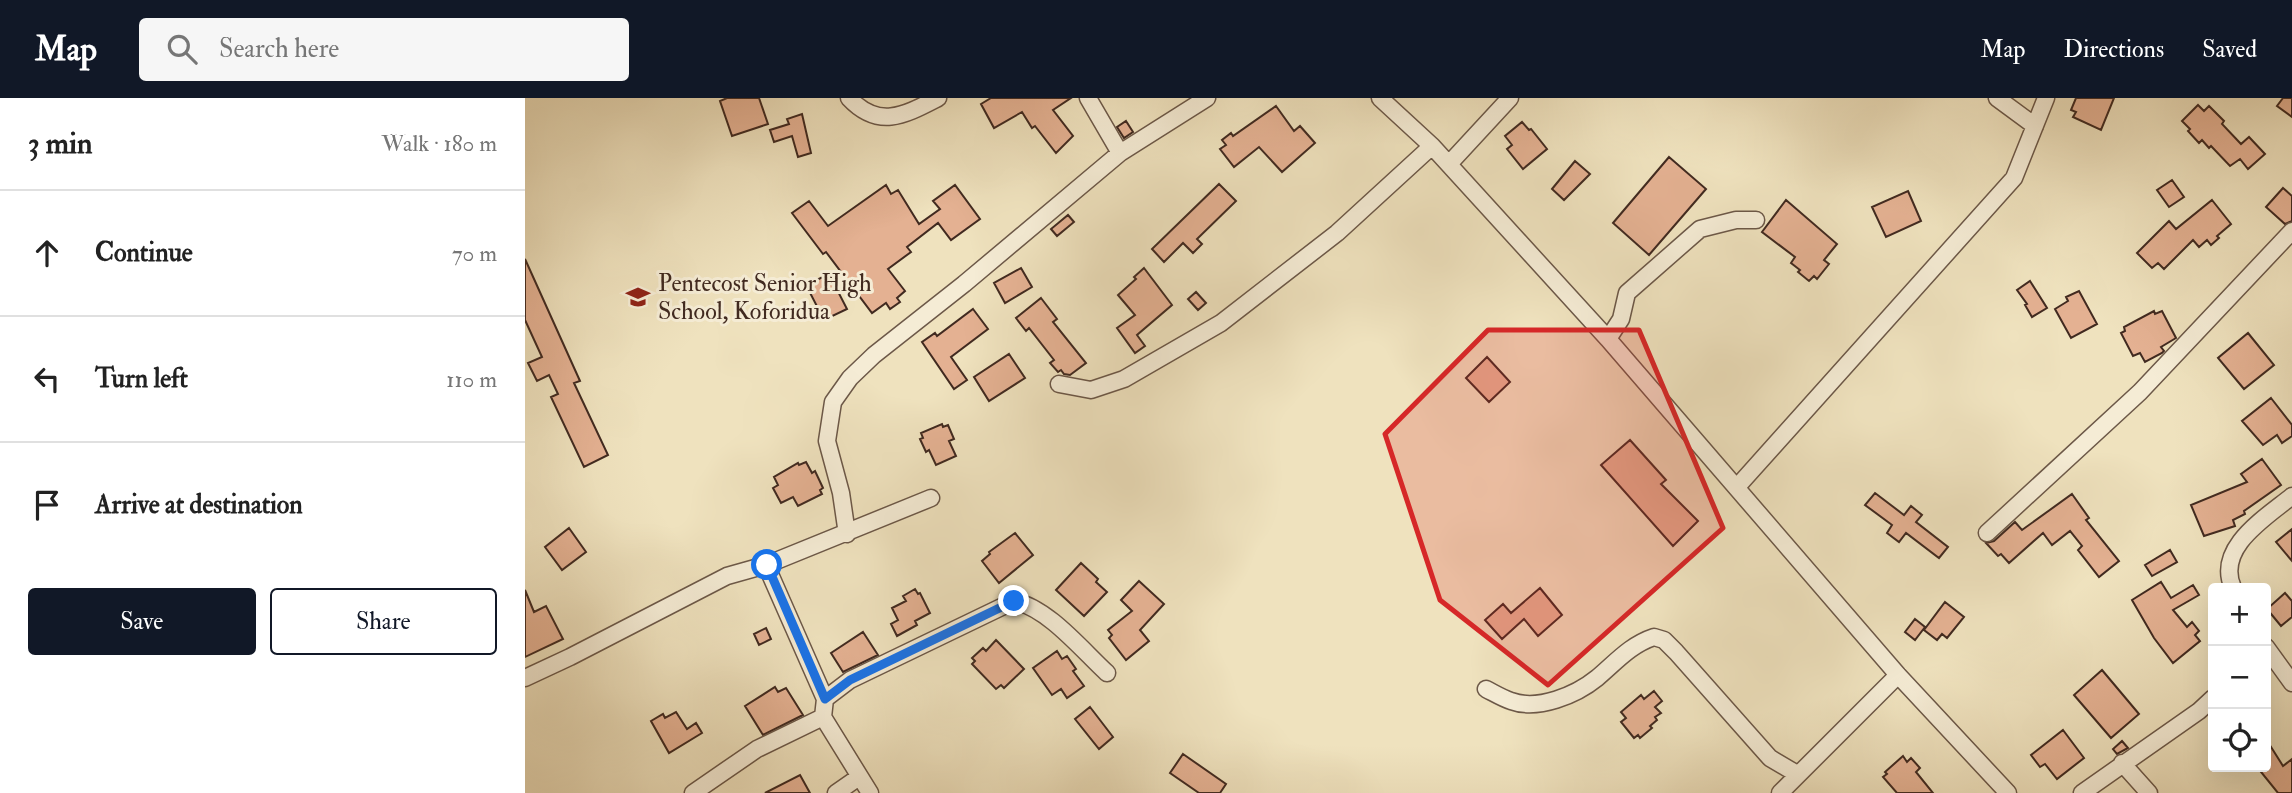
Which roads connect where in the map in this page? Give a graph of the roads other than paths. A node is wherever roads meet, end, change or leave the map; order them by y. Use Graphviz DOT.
graph roads {
  1 [pos="849,98"];
  2 [pos="938,98"];
  3 [pos="1088,98"];
  4 [pos="1206,98"];
  5 [pos="1380,98"];
  6 [pos="1510,98"];
  7 [pos="1997,98"];
  8 [pos="2046,98"];
  9 [pos="2035,127"];
  10 [pos="1432,146"];
  11 [pos="1120,153"];
  12 [pos="1449,164"];
  13 [pos="1756,220"];
  14 [pos="2292,231"];
  15 [pos="1608,339"];
  16 [pos="1059,384"];
  17 [pos="1737,487"];
  18 [pos="2292,496"];
  19 [pos="931,498"];
  20 [pos="1987,533"];
  21 [pos="847,534"];
  22 [pos="767,565"];
  23 [pos="2230,583"];
  24 [pos="2271,656"];
  25 [pos="1107,673"];
  26 [pos="1898,675"];
  27 [pos="525,678"];
  28 [pos="2292,683"];
  29 [pos="1486,689"];
  30 [pos="825,699"];
  31 [pos="2208,703"];
  32 [pos="823,718"];
  33 [pos="2122,763"];
  34 [pos="1797,774"];
  35 [pos="859,777"];
  36 [pos="693,793"];
  37 [pos="836,793"];
  38 [pos="870,793"];
  39 [pos="1780,793"];
  40 [pos="2008,793"];
  41 [pos="2082,793"];
  42 [pos="2149,793"];
  1 -- 2 [label="street"];
  3 -- 11 [label="street"];
  4 -- 11 [label="street"];
  5 -- 10 [label="street"];
  6 -- 12 [label="street"];
  7 -- 9 [label="street"];
  8 -- 9 [label="street"];
  9 -- 17 [label="street"];
  10 -- 12 [label="street"];
  10 -- 16 [label="street"];
  11 -- 21 [label="street"];
  12 -- 15 [label="street"];
  13 -- 15 [label="street"];
  14 -- 20 [label="street"];
  15 -- 17 [label="street"];
  17 -- 26 [label="street"];
  18 -- 23 [label="street"];
  19 -- 21 [label="street"];
  21 -- 22 [label="street"];
  22 -- 27 [label="street"];
  22 -- 30 [label="street"];
  24 -- 28 [label="street"];
  25 -- 30 [label="street"];
  26 -- 34 [label="street"];
  26 -- 40 [label="street"];
  29 -- 34 [label="street"];
  30 -- 32 [label="street"];
  31 -- 33 [label="street"];
  32 -- 35 [label="street"];
  32 -- 36 [label="street"];
  33 -- 41 [label="street"];
  33 -- 42 [label="street"];
  34 -- 39 [label="street"];
  35 -- 37 [label="street"];
  35 -- 38 [label="street"];
}
